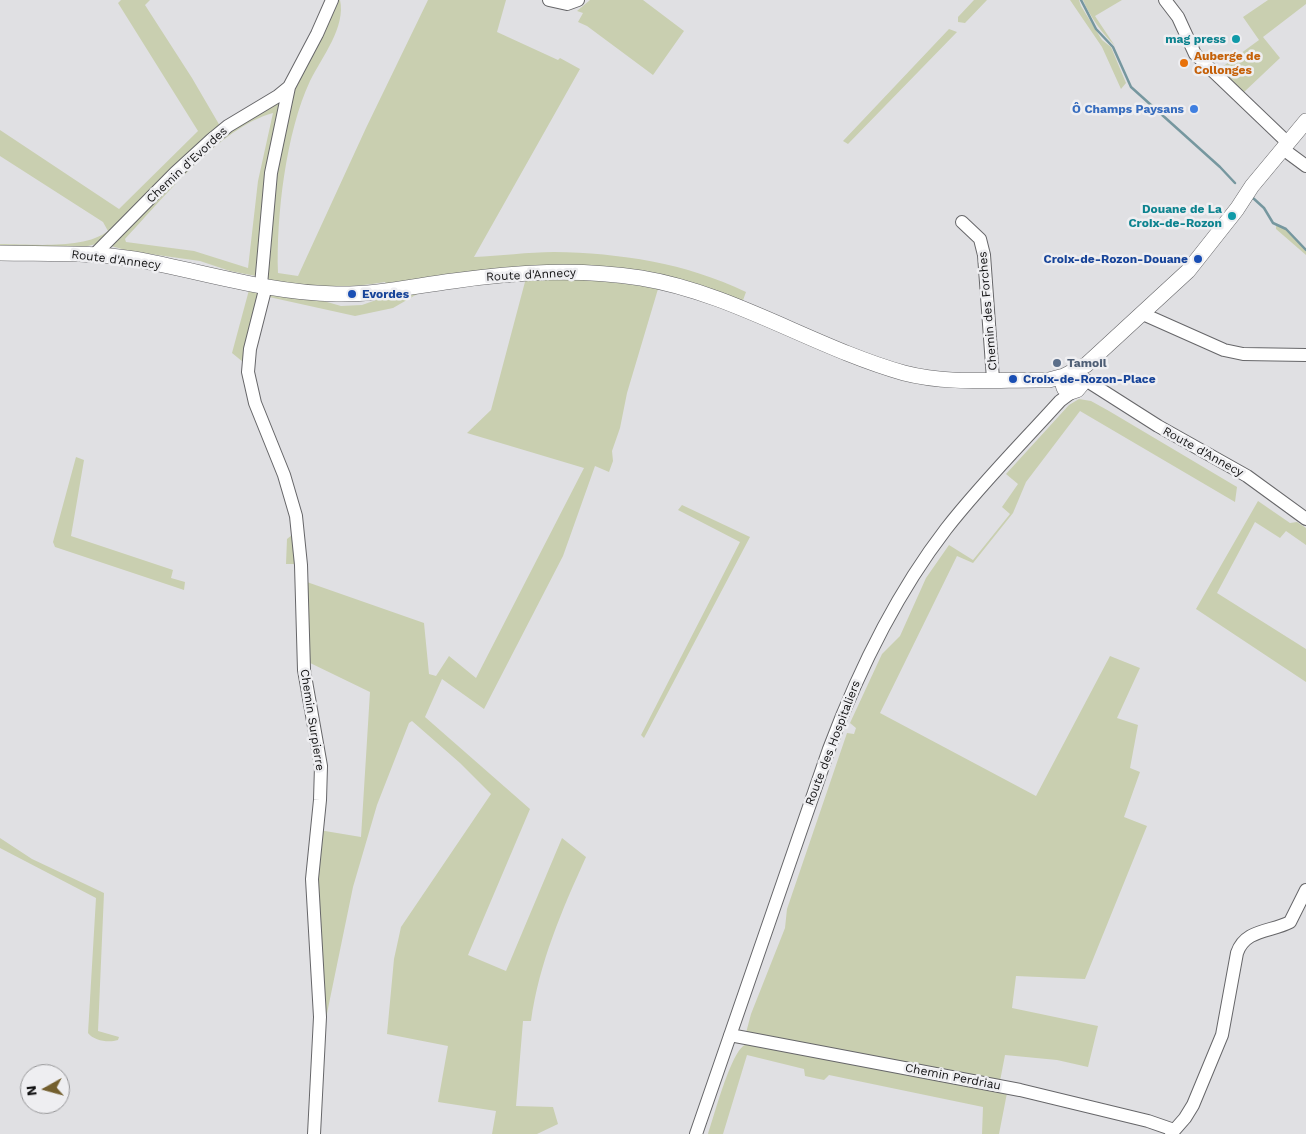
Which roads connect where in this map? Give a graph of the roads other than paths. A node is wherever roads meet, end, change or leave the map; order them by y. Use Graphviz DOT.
graph roads {
  1 [pos="332,0"];
  2 [pos="549,0"];
  3 [pos="578,0"];
  4 [pos="1165,0"];
  5 [pos="289,86"];
  6 [pos="1306,121"];
  7 [pos="1286,146"];
  8 [pos="1306,166"];
  9 [pos="962,222"];
  10 [pos="0,253"];
  11 [pos="94,255"];
  12 [pos="263,285"];
  13 [pos="1143,314"];
  14 [pos="1306,355"];
  15 [pos="993,380"];
  16 [pos="1070,382"];
  17 [pos="1306,519"];
  18 [pos="1306,890"];
  19 [pos="1301,913"];
  20 [pos="730,1035"];
  21 [pos="1172,1132"];
  22 [pos="314,1134"];
  23 [pos="696,1134"];
  1 -- 5 [label="street, Chemin d'Evordes"];
  2 -- 3 [label="street"];
  4 -- 7 [label="street"];
  5 -- 11 [label="street, Chemin d'Evordes"];
  5 -- 12 [label="street, Chemin d'Evordes"];
  6 -- 7 [label="main road"];
  7 -- 8 [label="street"];
  7 -- 13 [label="main road"];
  9 -- 15 [label="street, Chemin des Forches"];
  10 -- 11 [label="main road, Route d'Annecy"];
  11 -- 12 [label="main road, Route d'Annecy"];
  12 -- 15 [label="main road, Route d'Annecy"];
  12 -- 22 [label="street, Chemin Surpierre"];
  13 -- 14 [label="street"];
  13 -- 16 [label="main road"];
  15 -- 16 [label="main road, Route d'Annecy"];
  16 -- 17 [label="street, Route d'Annecy"];
  16 -- 20 [label="street, Route des Hospitaliers"];
  18 -- 19 [label="street"];
  19 -- 21 [label="street"];
  20 -- 21 [label="street, Chemin Perdriau"];
  20 -- 23 [label="street, Route des Hospitaliers"];
}
